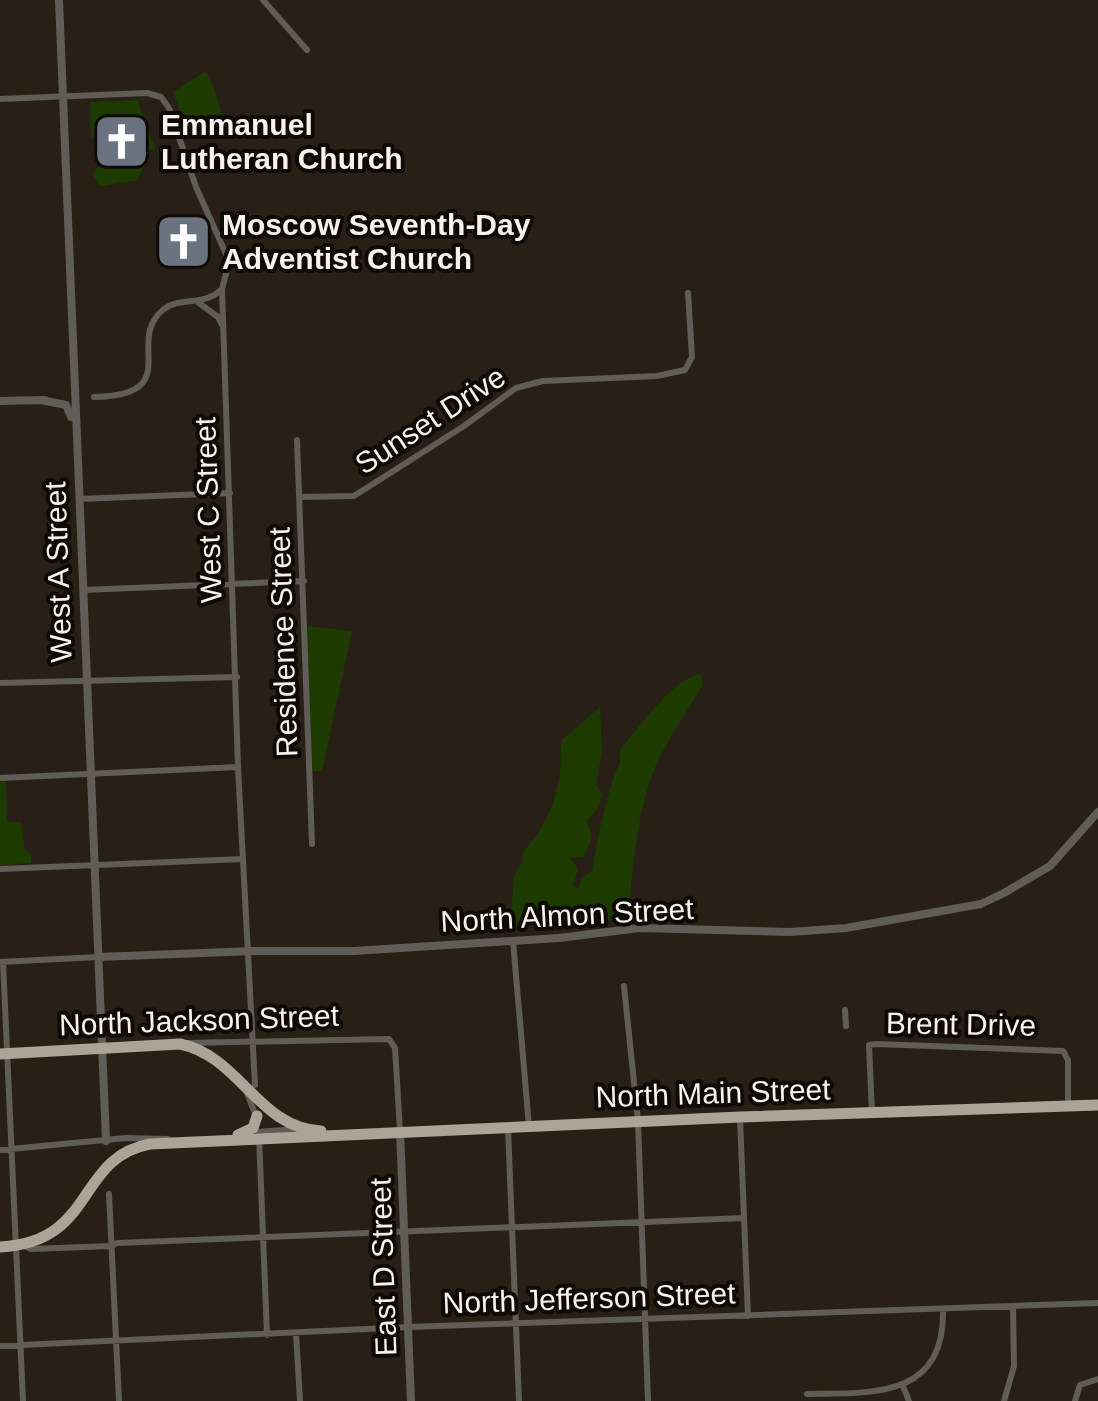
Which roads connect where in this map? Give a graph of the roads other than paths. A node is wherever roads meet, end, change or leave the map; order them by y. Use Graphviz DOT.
graph roads {
  1 [pos="58,0"];
  2 [pos="263,0"];
  3 [pos="307,50"];
  4 [pos="62,97"];
  5 [pos="0,99"];
  6 [pos="222,289"];
  7 [pos="688,293"];
  8 [pos="198,302"];
  9 [pos="224,327"];
  10 [pos="94,397"];
  11 [pos="74,398"];
  12 [pos="38,400"];
  13 [pos="0,401"];
  14 [pos="297,440"];
  15 [pos="76,458"];
  16 [pos="230,493"];
  17 [pos="300,497"];
  18 [pos="78,499"];
  19 [pos="304,581"];
  20 [pos="234,585"];
  21 [pos="82,590"];
  22 [pos="237,678"];
  23 [pos="85,682"];
  24 [pos="0,683"];
  25 [pos="238,767"];
  26 [pos="90,774"];
  27 [pos="0,778"];
  28 [pos="1098,812"];
  29 [pos="312,844"];
  30 [pos="243,859"];
  31 [pos="94,865"];
  32 [pos="0,869"];
  33 [pos="514,941"];
  34 [pos="248,951"];
  35 [pos="98,957"];
  36 [pos="2,962"];
  37 [pos="624,986"];
  38 [pos="845,1010"];
  39 [pos="846,1026"];
  40 [pos="252,1042"];
  41 [pos="180,1044"];
  42 [pos="102,1048"];
  43 [pos="4,1053"];
  44 [pos="240,1080"];
  45 [pos="255,1084"];
  46 [pos="1098,1104"];
  47 [pos="1068,1106"];
  48 [pos="872,1112"];
  49 [pos="257,1116"];
  50 [pos="740,1116"];
  51 [pos="638,1121"];
  52 [pos="508,1126"];
  53 [pos="529,1126"];
  54 [pos="301,1129"];
  55 [pos="400,1131"];
  56 [pos="330,1134"];
  57 [pos="258,1135"];
  58 [pos="220,1139"];
  59 [pos="178,1141"];
  60 [pos="106,1142"];
  61 [pos="13,1149"];
  62 [pos="0,1150"];
  63 [pos="109,1194"];
  64 [pos="744,1218"];
  65 [pos="641,1222"];
  66 [pos="512,1226"];
  67 [pos="404,1230"];
  68 [pos="262,1237"];
  69 [pos="20,1246"];
  70 [pos="111,1246"];
  71 [pos="0,1247"];
  72 [pos="1098,1304"];
  73 [pos="1013,1307"];
  74 [pos="943,1310"];
  75 [pos="748,1316"];
  76 [pos="644,1320"];
  77 [pos="516,1323"];
  78 [pos="409,1326"];
  79 [pos="296,1333"];
  80 [pos="267,1334"];
  81 [pos="116,1341"];
  82 [pos="21,1345"];
  83 [pos="0,1346"];
  84 [pos="1098,1379"];
  85 [pos="903,1386"];
  86 [pos="807,1394"];
  87 [pos="837,1398"];
  88 [pos="24,1401"];
  89 [pos="119,1401"];
  90 [pos="300,1401"];
  91 [pos="411,1401"];
  92 [pos="519,1401"];
  93 [pos="648,1401"];
  94 [pos="909,1401"];
  95 [pos="1004,1401"];
  96 [pos="1075,1401"];
  1 -- 4 [label="street, West A Street"];
  2 -- 3 [label="street"];
  4 -- 5 [label="street"];
  4 -- 6 [label="street, West C Street"];
  4 -- 11 [label="street, West A Street"];
  6 -- 8 [label="street"];
  6 -- 9 [label="street, West C Street"];
  7 -- 17 [label="street, Sunset Drive"];
  8 -- 9 [label="street"];
  8 -- 10 [label="street"];
  9 -- 16 [label="street, West C Street"];
  11 -- 12 [label="street"];
  11 -- 15 [label="street, West A Street"];
  12 -- 13 [label="street"];
  12 -- 15 [label="street"];
  14 -- 17 [label="street, Residence Street"];
  15 -- 18 [label="street, West A Street"];
  16 -- 18 [label="street"];
  16 -- 20 [label="street, West C Street"];
  17 -- 19 [label="street, Residence Street"];
  18 -- 21 [label="street, West A Street"];
  19 -- 20 [label="street"];
  19 -- 29 [label="street, Residence Street"];
  20 -- 21 [label="street"];
  20 -- 22 [label="street, West C Street"];
  21 -- 23 [label="street, West A Street"];
  22 -- 23 [label="street"];
  22 -- 25 [label="street, West C Street"];
  23 -- 24 [label="street"];
  23 -- 26 [label="street, West A Street"];
  25 -- 26 [label="street"];
  25 -- 30 [label="street, West C Street"];
  26 -- 27 [label="street"];
  26 -- 31 [label="street, West A Street"];
  28 -- 33 [label="street, North Almon Street"];
  30 -- 31 [label="street"];
  30 -- 34 [label="street, West C Street"];
  31 -- 32 [label="street"];
  31 -- 35 [label="street, West A Street"];
  33 -- 34 [label="street, North Almon Street"];
  33 -- 53 [label="street"];
  34 -- 35 [label="street, North Almon Street"];
  34 -- 40 [label="street, West C Street"];
  35 -- 36 [label="street, North Almon Street"];
  35 -- 42 [label="street, West A Street"];
  36 -- 43 [label="street"];
  37 -- 51 [label="street"];
  38 -- 39 [label="street"];
  40 -- 41 [label="street, North Jackson Street"];
  40 -- 45 [label="street, West C Street"];
  40 -- 55 [label="street, North Jackson Street"];
  41 -- 42 [label="highway, North Jackson Street"];
  41 -- 44 [label="highway, North Main Street"];
  42 -- 43 [label="highway, North Jackson Street"];
  42 -- 60 [label="street, West A Street"];
  43 -- 61 [label="street"];
  44 -- 49 [label="street"];
  44 -- 54 [label="highway, North Main Street"];
  46 -- 47 [label="highway, North Main Street"];
  47 -- 48 [label="highway, North Main Street"];
  47 -- 48 [label="street, Brent Drive"];
  48 -- 50 [label="highway, North Main Street"];
  49 -- 57 [label="street"];
  49 -- 58 [label="highway"];
  50 -- 51 [label="highway, North Main Street"];
  50 -- 64 [label="street"];
  51 -- 53 [label="highway, North Main Street"];
  51 -- 65 [label="street"];
  52 -- 53 [label="highway, North Main Street"];
  52 -- 55 [label="highway, North Main Street"];
  52 -- 66 [label="street"];
  54 -- 56 [label="highway, North Main Street"];
  54 -- 57 [label="street, North Main Street"];
  55 -- 56 [label="highway, North Main Street"];
  55 -- 67 [label="street, East D Street"];
  56 -- 57 [label="highway, North Main Street"];
  57 -- 58 [label="highway, North Main Street"];
  57 -- 68 [label="street"];
  58 -- 59 [label="highway, North Main Street"];
  59 -- 60 [label="street, North Main Street"];
  59 -- 69 [label="highway, North Main Street"];
  60 -- 61 [label="street, North Main Street"];
  61 -- 62 [label="street, North Main Street"];
  61 -- 69 [label="street"];
  63 -- 70 [label="street"];
  64 -- 65 [label="street"];
  64 -- 75 [label="street"];
  65 -- 66 [label="street"];
  65 -- 76 [label="street"];
  66 -- 67 [label="street"];
  66 -- 77 [label="street"];
  67 -- 68 [label="street"];
  67 -- 78 [label="street, East D Street"];
  68 -- 70 [label="street"];
  68 -- 80 [label="street"];
  69 -- 70 [label="street"];
  69 -- 71 [label="highway"];
  69 -- 82 [label="street"];
  70 -- 81 [label="street"];
  72 -- 73 [label="street, North Jefferson Street"];
  73 -- 74 [label="street, North Jefferson Street"];
  73 -- 95 [label="street"];
  74 -- 75 [label="street, North Jefferson Street"];
  74 -- 85 [label="street"];
  75 -- 76 [label="street, North Jefferson Street"];
  76 -- 77 [label="street, North Jefferson Street"];
  76 -- 93 [label="street"];
  77 -- 78 [label="street, North Jefferson Street"];
  77 -- 92 [label="street"];
  78 -- 79 [label="street, North Jefferson Street"];
  78 -- 91 [label="street, East D Street"];
  79 -- 80 [label="street, North Jefferson Street"];
  79 -- 90 [label="street"];
  80 -- 81 [label="street, North Jefferson Street"];
  81 -- 82 [label="street, North Jefferson Street"];
  81 -- 89 [label="street"];
  82 -- 83 [label="street, North Jefferson Street"];
  82 -- 88 [label="street"];
  84 -- 96 [label="street"];
  85 -- 87 [label="street"];
  85 -- 94 [label="street"];
  86 -- 87 [label="street"];
}
